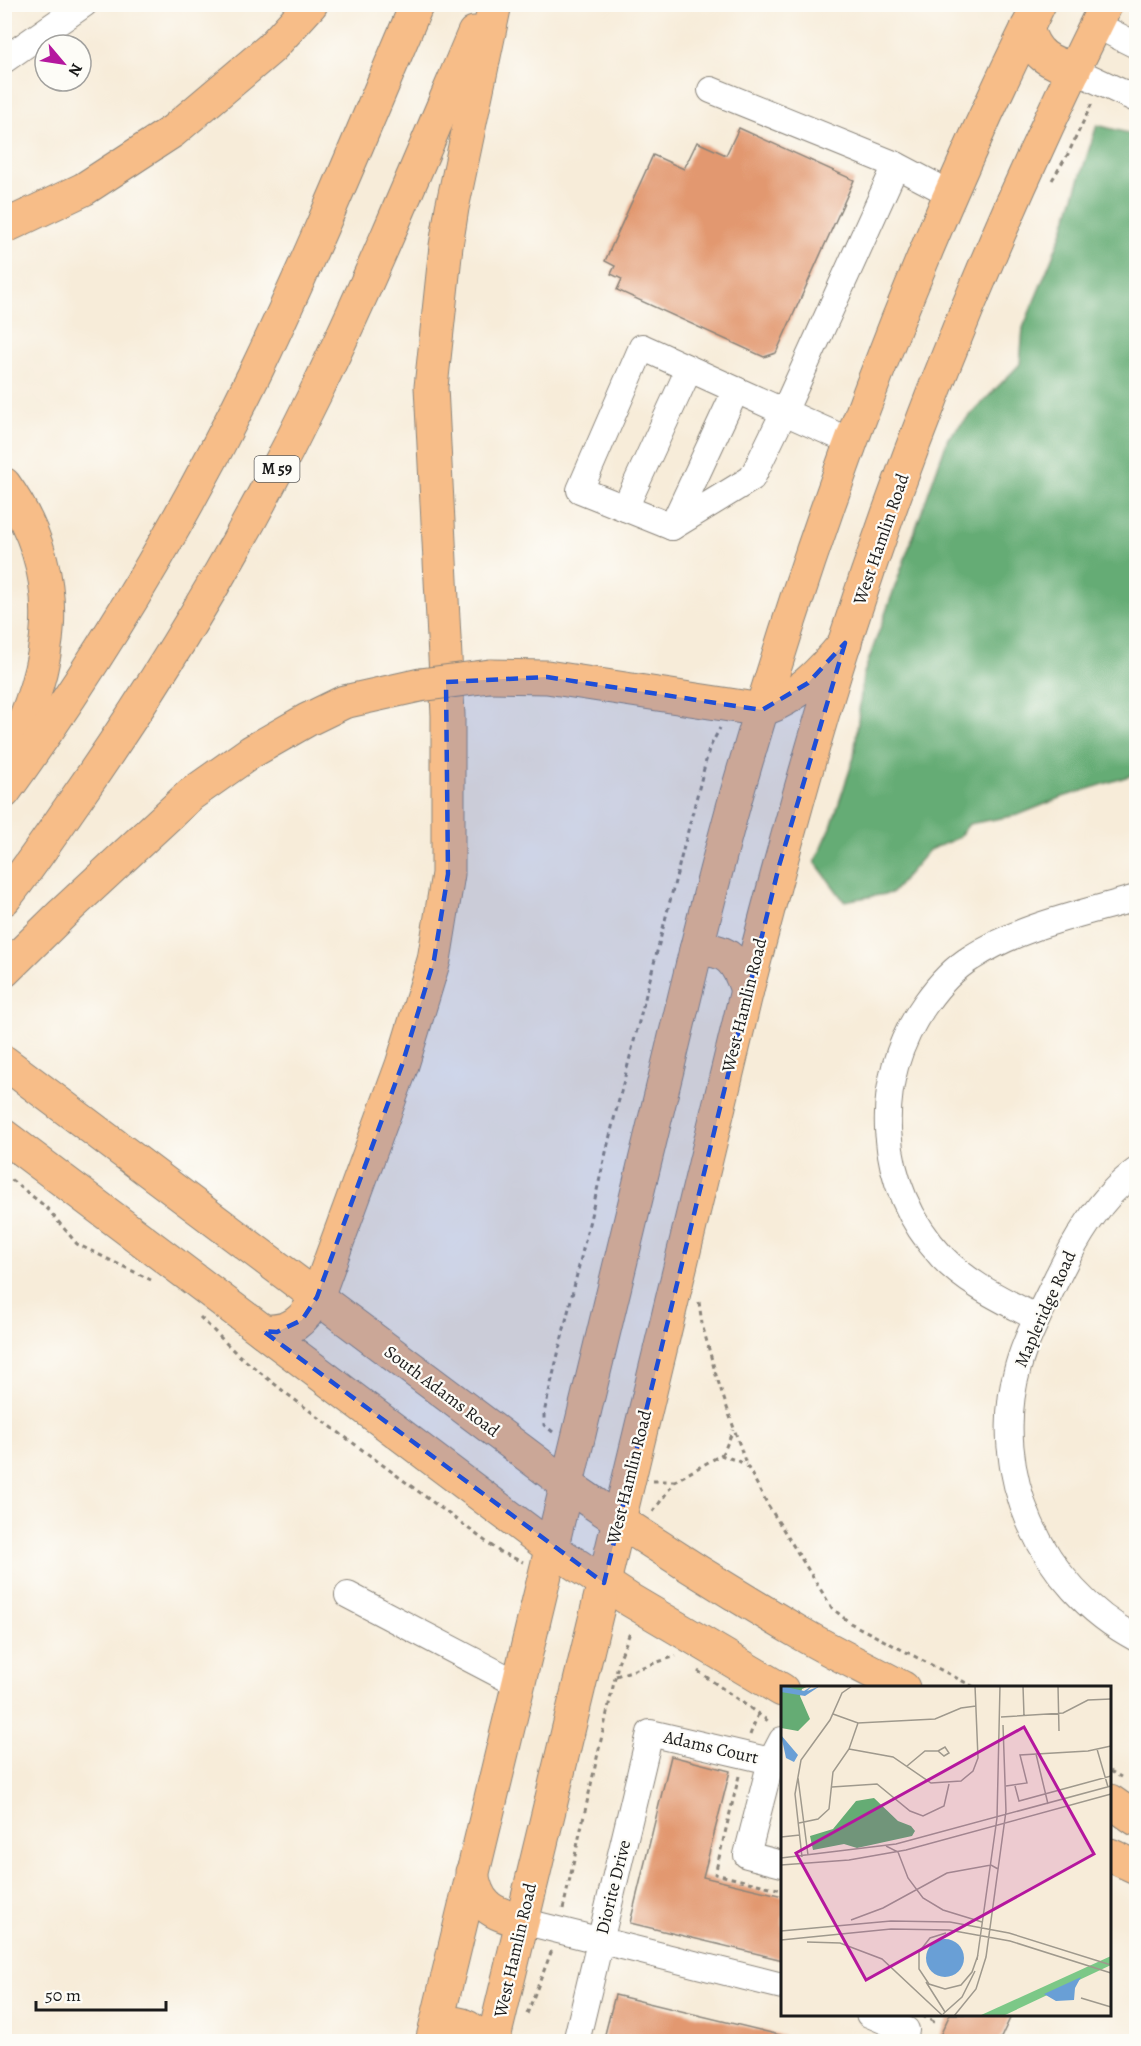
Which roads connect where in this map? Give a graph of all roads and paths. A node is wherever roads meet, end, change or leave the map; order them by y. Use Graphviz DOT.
graph roads {
  1 [pos="84,4"];
  2 [pos="311,4"];
  3 [pos="417,4"];
  4 [pos="486,4"];
  5 [pos="495,4"];
  6 [pos="1101,15"];
  7 [pos="1033,16"];
  8 [pos="1137,45"];
  9 [pos="4,60"];
  10 [pos="1074,70"];
  11 [pos="711,90"];
  12 [pos="1096,95"];
  13 [pos="1137,99"];
  14 [pos="896,165"];
  15 [pos="1046,189"];
  16 [pos="951,194"];
  17 [pos="4,227"];
  18 [pos="689,369"];
  19 [pos="736,390"];
  20 [pos="784,412"];
  21 [pos="852,442"];
  22 [pos="4,484"];
  23 [pos="625,508"];
  24 [pos="672,527"];
  25 [pos="845,643"];
  26 [pos="762,710"];
  27 [pos="4,764"];
  28 [pos="4,792"];
  29 [pos="1137,898"];
  30 [pos="4,899"];
  31 [pos="696,950"];
  32 [pos="4,971"];
  33 [pos="747,990"];
  34 [pos="4,1062"];
  35 [pos="4,1136"];
  36 [pos="1137,1171"];
  37 [pos="4,1173"];
  38 [pos="158,1283"];
  39 [pos="698,1294"];
  40 [pos="317,1297"];
  41 [pos="199,1316"];
  42 [pos="1037,1318"];
  43 [pos="263,1331"];
  44 [pos="733,1427"];
  45 [pos="720,1455"];
  46 [pos="746,1464"];
  47 [pos="649,1481"];
  48 [pos="675,1481"];
  49 [pos="567,1485"];
  50 [pos="651,1514"];
  51 [pos="619,1521"];
  52 [pos="538,1556"];
  53 [pos="604,1583"];
  54 [pos="348,1595"];
  55 [pos="1137,1638"];
  56 [pos="676,1656"];
  57 [pos="616,1676"];
  58 [pos="518,1684"];
  59 [pos="899,1686"];
  60 [pos="972,1686"];
  61 [pos="781,1689"];
  62 [pos="650,1733"];
  63 [pos="777,1751"];
  64 [pos="1111,1802"];
  65 [pos="1137,1819"];
  66 [pos="1111,1855"];
  67 [pos="781,1864"];
  68 [pos="1137,1867"];
  69 [pos="472,1872"];
  70 [pos="522,1921"];
  71 [pos="600,1941"];
  72 [pos="781,1986"];
  73 [pos="877,2016"];
  74 [pos="915,2025"];
  75 [pos="434,2034"];
  76 [pos="482,2042"];
  77 [pos="494,2042"];
  78 [pos="576,2042"];
  1 -- 9 [label="street"];
  2 -- 17 [label="main road"];
  3 -- 28 [label="main road"];
  4 -- 30 [label="main road, M 59"];
  5 -- 40 [label="main road"];
  6 -- 8 [label="street"];
  6 -- 10 [label="main road, West Hamlin Road"];
  7 -- 10 [label="main road"];
  7 -- 16 [label="main road"];
  10 -- 13 [label="street"];
  10 -- 25 [label="main road, West Hamlin Road"];
  11 -- 14 [label="street"];
  12 -- 15 [label="path"];
  14 -- 16 [label="street"];
  14 -- 20 [label="street"];
  16 -- 21 [label="main road"];
  18 -- 19 [label="street"];
  18 -- 23 [label="street"];
  18 -- 23 [label="street"];
  19 -- 20 [label="street"];
  19 -- 24 [label="street"];
  20 -- 21 [label="street"];
  20 -- 24 [label="street"];
  21 -- 26 [label="main road"];
  22 -- 27 [label="main road"];
  23 -- 24 [label="street"];
  25 -- 26 [label="main road"];
  25 -- 33 [label="main road, West Hamlin Road"];
  26 -- 31 [label="main road"];
  26 -- 32 [label="main road, bridge"];
  29 -- 42 [label="street"];
  31 -- 33 [label="main road"];
  31 -- 49 [label="main road"];
  33 -- 51 [label="main road, West Hamlin Road"];
  34 -- 40 [label="main road, South Adams Road"];
  35 -- 43 [label="main road"];
  36 -- 42 [label="street, Mapleridge Road"];
  37 -- 38 [label="path"];
  39 -- 44 [label="path"];
  40 -- 43 [label="main road"];
  40 -- 49 [label="main road, South Adams Road"];
  41 -- 52 [label="path"];
  42 -- 55 [label="street, Mapleridge Road"];
  43 -- 52 [label="main road"];
  44 -- 45 [label="path"];
  44 -- 46 [label="path"];
  45 -- 46 [label="path"];
  45 -- 48 [label="path"];
  46 -- 60 [label="path"];
  47 -- 48 [label="path"];
  48 -- 50 [label="path"];
  49 -- 51 [label="main road, South Adams Road"];
  49 -- 52 [label="main road"];
  51 -- 53 [label="main road, West Hamlin Road"];
  51 -- 59 [label="main road, South Adams Road"];
  52 -- 53 [label="main road"];
  52 -- 58 [label="main road"];
  53 -- 61 [label="main road"];
  53 -- 70 [label="main road, West Hamlin Road"];
  54 -- 58 [label="street"];
  56 -- 57 [label="path"];
  58 -- 69 [label="main road"];
  62 -- 63 [label="street, Adams Court"];
  62 -- 71 [label="street, Diorite Drive"];
  63 -- 67 [label="street, Adams Court"];
  64 -- 65 [label="main road"];
  66 -- 68 [label="main road"];
  69 -- 70 [label="main road"];
  69 -- 75 [label="main road"];
  70 -- 71 [label="street"];
  70 -- 77 [label="main road, West Hamlin Road"];
  71 -- 72 [label="street"];
  71 -- 78 [label="street, Diorite Drive"];
  73 -- 74 [label="street"];
  75 -- 76 [label="main road"];
}
